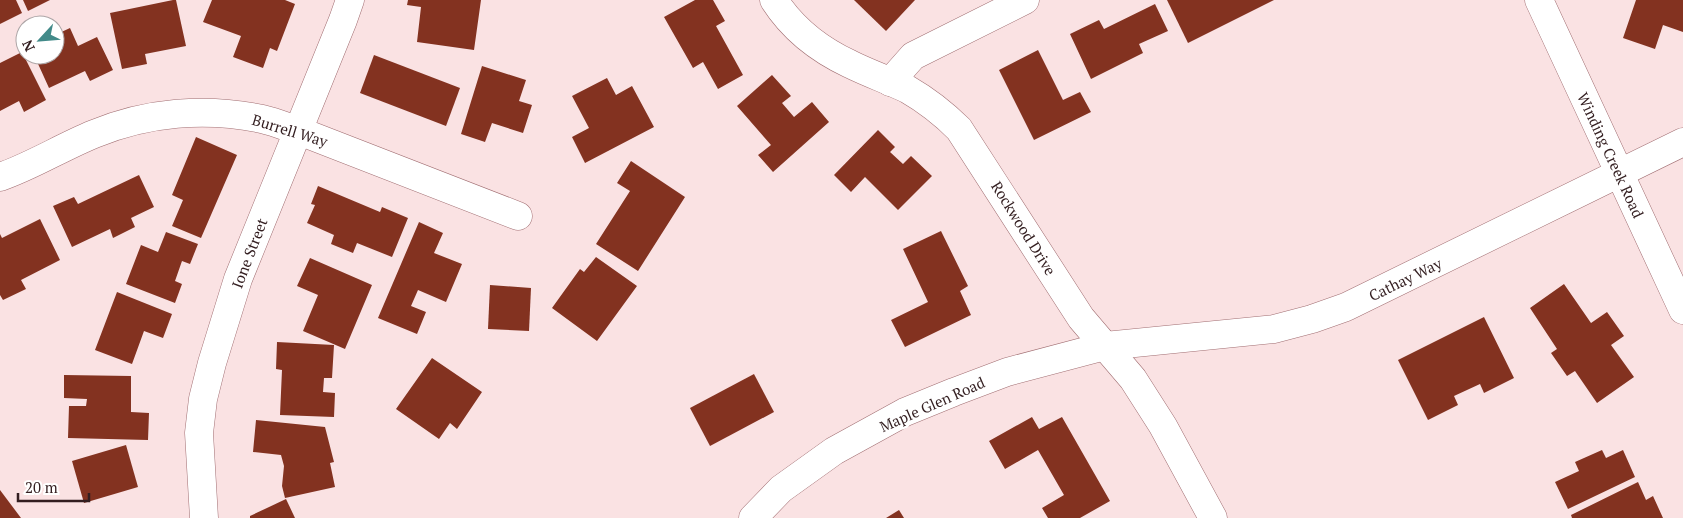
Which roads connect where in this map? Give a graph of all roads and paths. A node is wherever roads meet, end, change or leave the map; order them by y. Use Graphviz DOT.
graph roads {
  1 [pos="350,0"];
  2 [pos="774,0"];
  3 [pos="1025,0"];
  4 [pos="1538,0"];
  5 [pos="890,82"];
  6 [pos="299,131"];
  7 [pos="1683,142"];
  8 [pos="1619,173"];
  9 [pos="0,177"];
  10 [pos="518,216"];
  11 [pos="1683,310"];
  12 [pos="1106,346"];
  13 [pos="204,518"];
  14 [pos="753,518"];
  15 [pos="1213,518"];
  1 -- 6 [label="street, Ione Street"];
  2 -- 5 [label="street, Rockwood Drive"];
  3 -- 5 [label="street"];
  4 -- 8 [label="street, Winding Creek Road"];
  5 -- 12 [label="street, Rockwood Drive"];
  6 -- 9 [label="street, Burrell Way"];
  6 -- 10 [label="street, Burrell Way"];
  6 -- 13 [label="street, Ione Street"];
  7 -- 8 [label="street, Cathay Way"];
  8 -- 11 [label="street, Winding Creek Road"];
  8 -- 12 [label="street, Cathay Way"];
  12 -- 14 [label="street, Maple Glen Road"];
  12 -- 15 [label="street, Rockwood Drive"];
}
